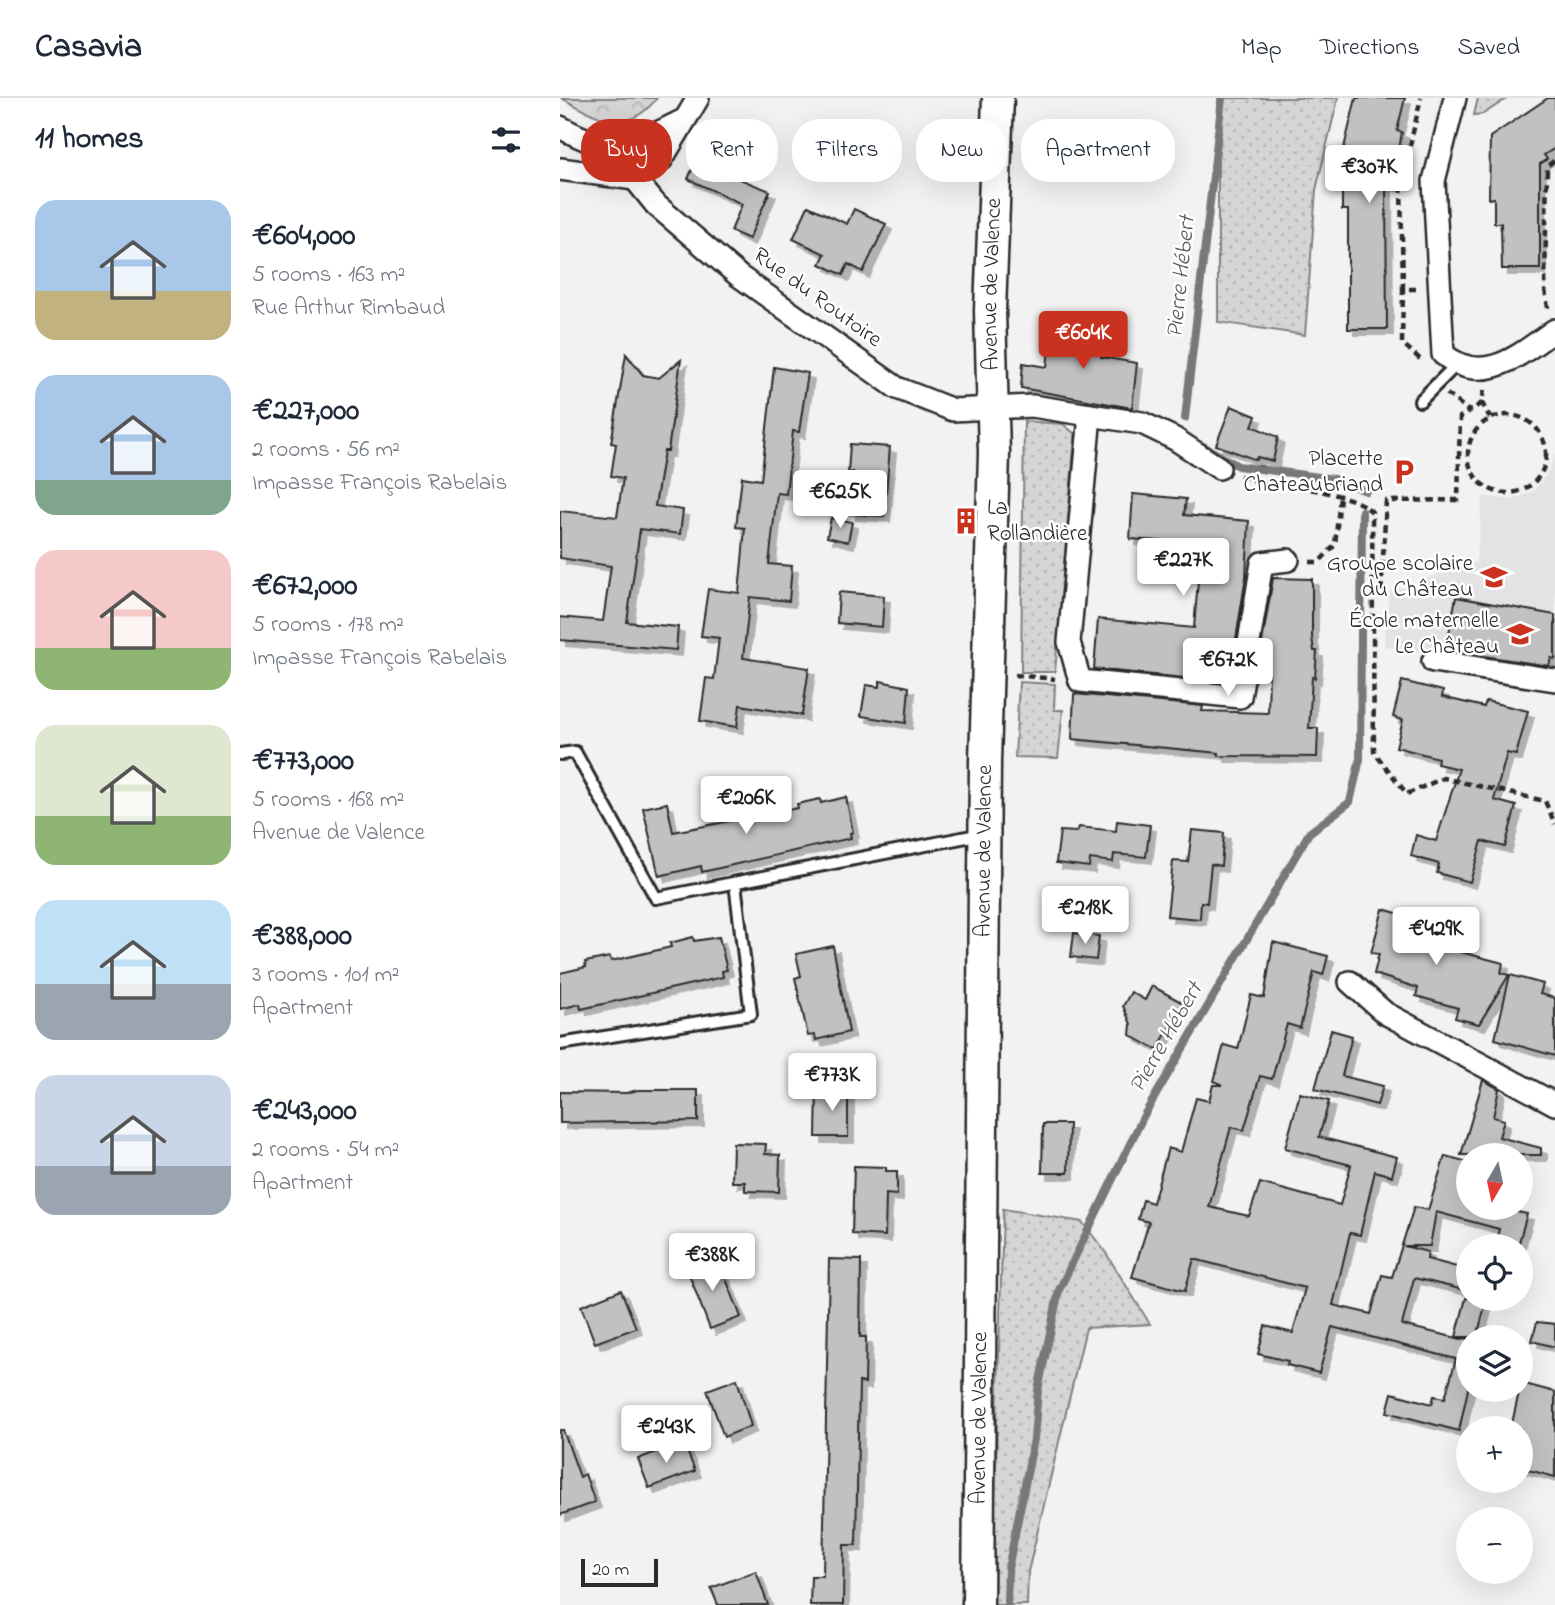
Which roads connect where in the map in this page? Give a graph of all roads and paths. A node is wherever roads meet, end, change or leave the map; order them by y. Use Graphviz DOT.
graph roads {
  1 [pos="698,98"];
  2 [pos="998,98"];
  3 [pos="1421,98"];
  4 [pos="1455,98"];
  5 [pos="684,121"];
  6 [pos="562,129"];
  7 [pos="672,142"];
  8 [pos="1555,160"];
  9 [pos="562,171"];
  10 [pos="581,173"];
  11 [pos="637,182"];
  12 [pos="1403,289"];
  13 [pos="1545,290"];
  14 [pos="1555,330"];
  15 [pos="1456,365"];
  16 [pos="1420,401"];
  17 [pos="994,407"];
  18 [pos="1090,415"];
  19 [pos="1490,418"];
  20 [pos="1219,468"];
  21 [pos="1340,497"];
  22 [pos="1288,560"];
  23 [pos="1373,595"];
  24 [pos="1433,661"];
  25 [pos="989,673"];
  26 [pos="1555,680"];
  27 [pos="1080,681"];
  28 [pos="560,754"];
  29 [pos="1555,824"];
  30 [pos="985,833"];
  31 [pos="735,883"];
  32 [pos="1350,982"];
  33 [pos="560,1044"];
  34 [pos="1555,1104"];
  35 [pos="978,1605"];
  1 -- 5 [label="street"];
  2 -- 17 [label="main road, Avenue de Valence"];
  3 -- 12 [label="path"];
  4 -- 15 [label="street"];
  5 -- 6 [label="street"];
  5 -- 7 [label="street"];
  8 -- 13 [label="path"];
  9 -- 10 [label="street"];
  11 -- 17 [label="street, Rue du Routoire"];
  14 -- 15 [label="street"];
  15 -- 16 [label="lane"];
  17 -- 18 [label="street, Rue du Routoire"];
  17 -- 25 [label="main road, Avenue de Valence"];
  18 -- 20 [label="street, Rue du Routoire"];
  18 -- 27 [label="street"];
  19 -- 19 [label="path"];
  19 -- 23 [label="path"];
  20 -- 21 [label="path"];
  21 -- 22 [label="path"];
  21 -- 23 [label="path"];
  22 -- 27 [label="street"];
  23 -- 29 [label="path"];
  24 -- 26 [label="street"];
  25 -- 27 [label="path"];
  25 -- 30 [label="main road, Avenue de Valence"];
  28 -- 31 [label="lane"];
  30 -- 31 [label="lane"];
  30 -- 35 [label="main road, Avenue de Valence"];
  31 -- 33 [label="lane"];
  32 -- 34 [label="street"];
}
